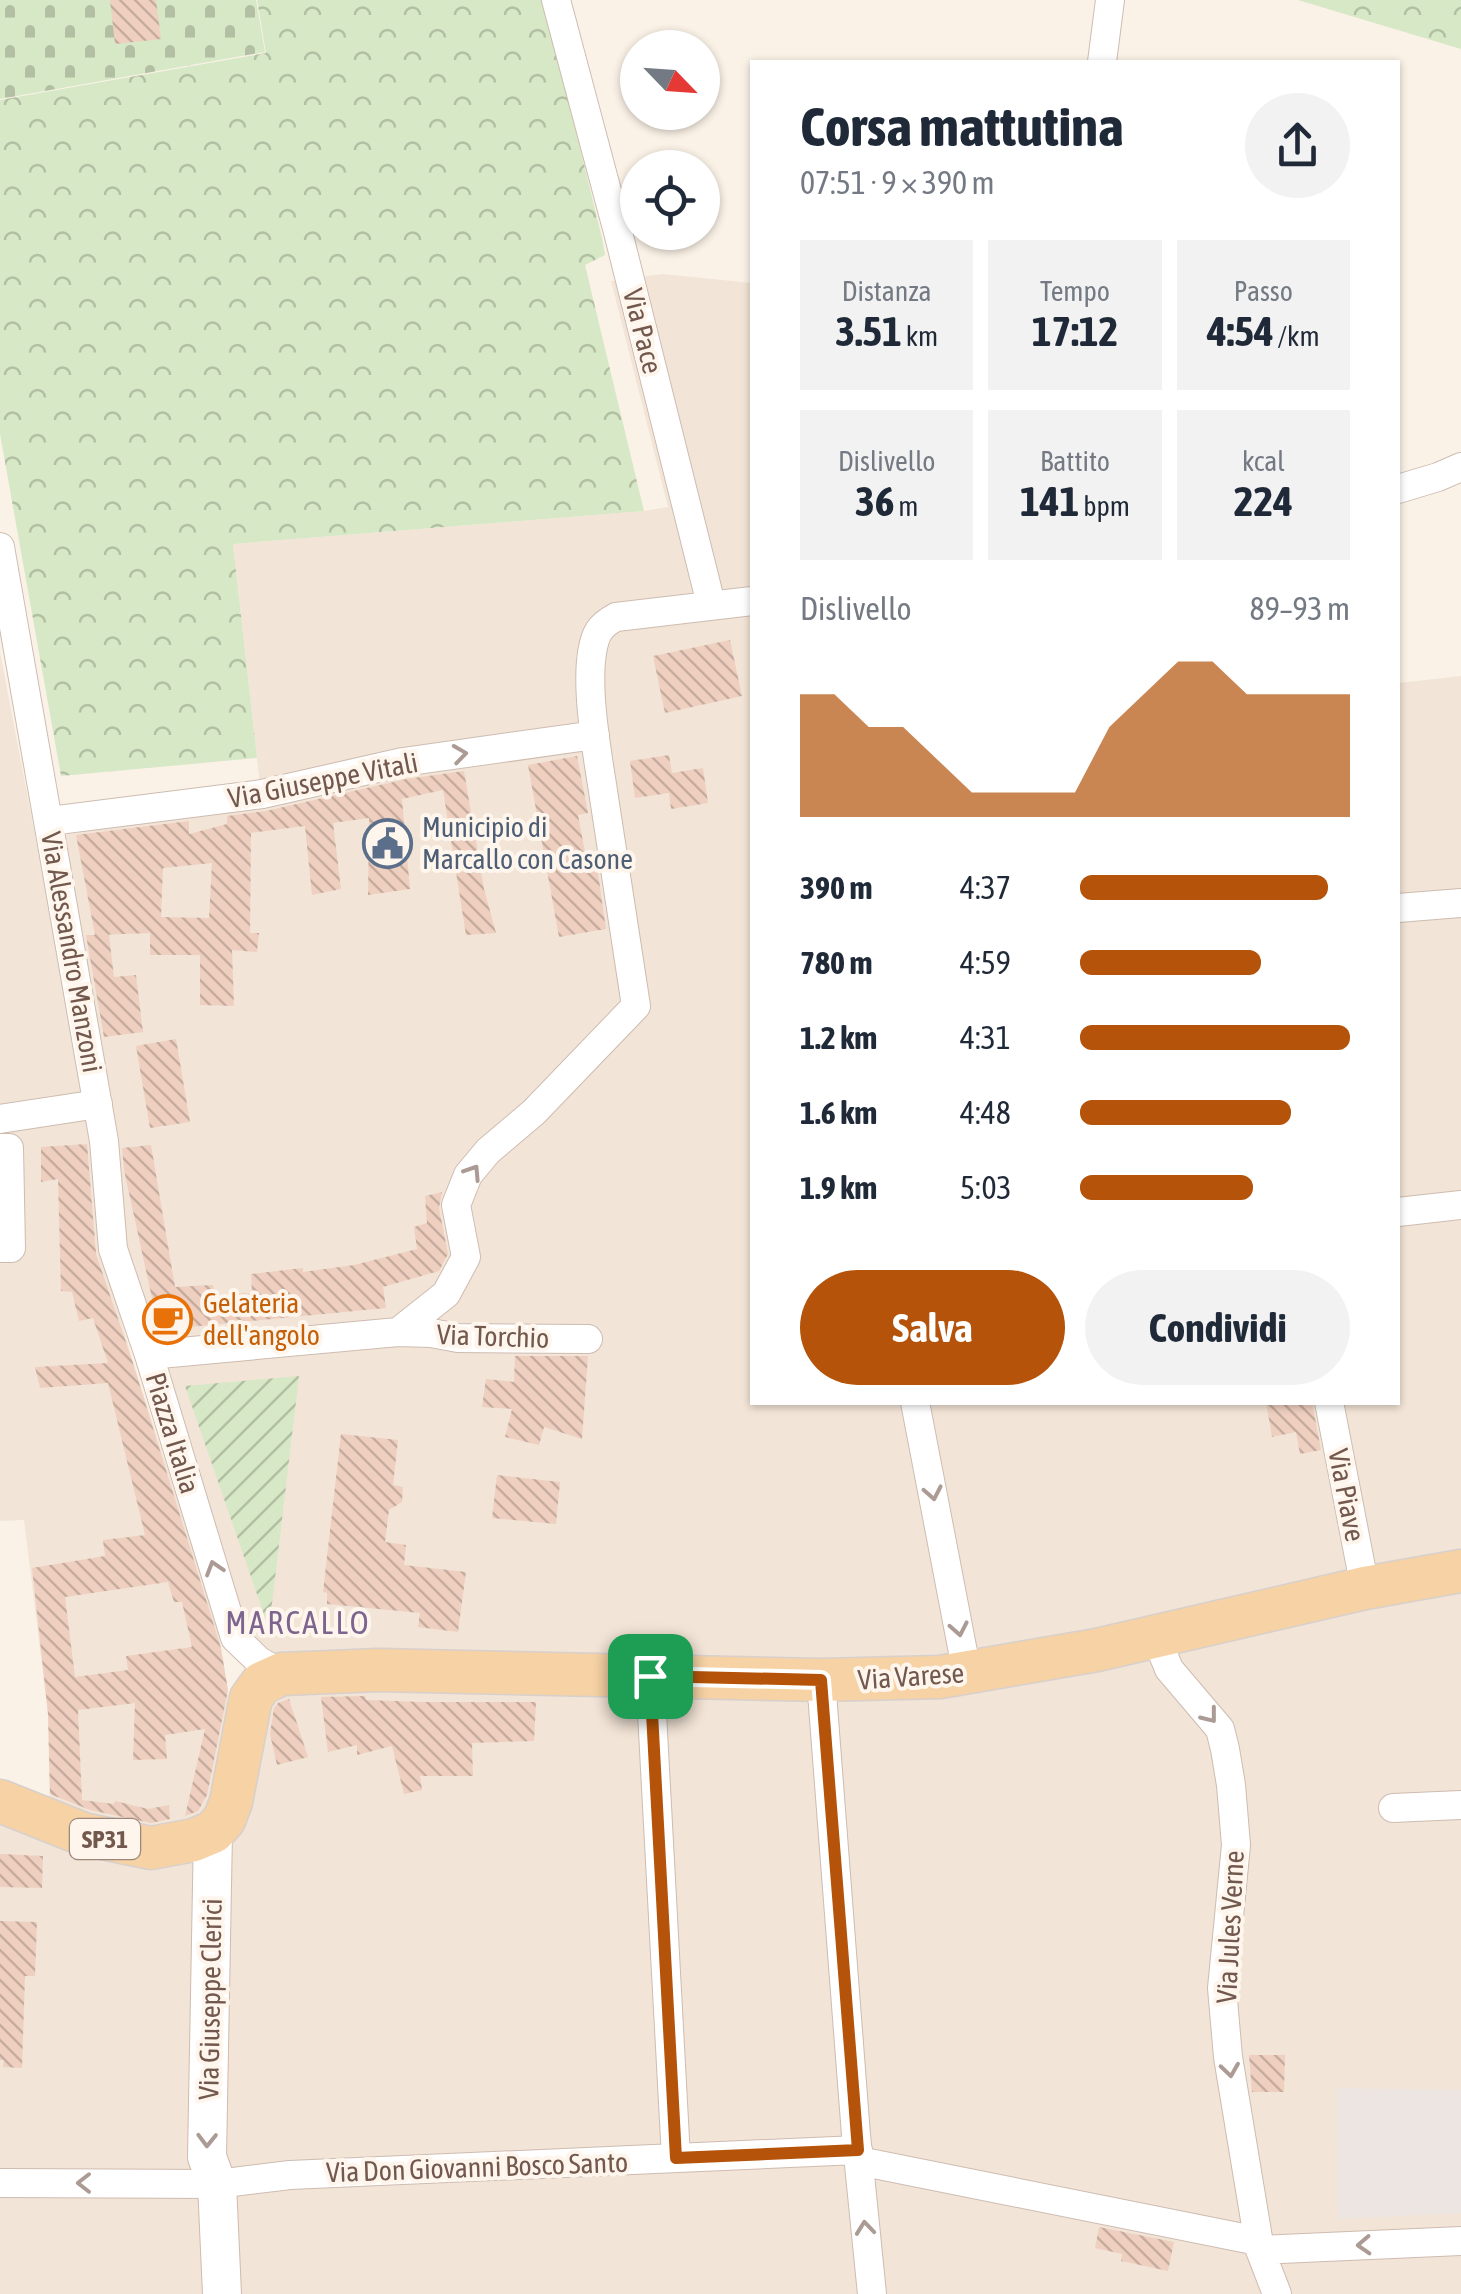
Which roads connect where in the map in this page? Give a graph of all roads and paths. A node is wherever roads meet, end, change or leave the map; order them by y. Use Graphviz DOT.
graph roads {
  1 [pos="556,0"];
  2 [pos="1110,0"];
  3 [pos="1102,60"];
  4 [pos="1461,468"];
  5 [pos="1400,488"];
  6 [pos="0,546"];
  7 [pos="750,602"];
  8 [pos="711,604"];
  9 [pos="595,736"];
  10 [pos="50,821"];
  11 [pos="1461,903"];
  12 [pos="1400,908"];
  13 [pos="98,1104"];
  14 [pos="0,1118"];
  15 [pos="0,1148"];
  16 [pos="1461,1204"];
  17 [pos="1400,1212"];
  18 [pos="0,1248"];
  19 [pos="398,1332"];
  20 [pos="588,1339"];
  21 [pos="149,1355"];
  22 [pos="916,1405"];
  23 [pos="1331,1405"];
  24 [pos="1461,1571"];
  25 [pos="1365,1588"];
  26 [pos="1156,1637"];
  27 [pos="968,1673"];
  28 [pos="282,1674"];
  29 [pos="650,1676"];
  30 [pos="821,1680"];
  31 [pos="0,1801"];
  32 [pos="1461,1805"];
  33 [pos="1392,1808"];
  34 [pos="213,1832"];
  35 [pos="858,2156"];
  36 [pos="676,2158"];
  37 [pos="0,2182"];
  38 [pos="217,2184"];
  39 [pos="1461,2241"];
  40 [pos="1259,2246"];
  41 [pos="222,2294"];
  42 [pos="872,2294"];
  43 [pos="1277,2294"];
  1 -- 8 [label="street, Via Pace"];
  2 -- 3 [label="street"];
  4 -- 5 [label="street"];
  6 -- 10 [label="street, Via Alessandro Manzoni"];
  7 -- 8 [label="street"];
  8 -- 9 [label="street"];
  10 -- 9 [label="street, Via Giuseppe Vitali, one-way"];
  19 -- 9 [label="street, one-way"];
  10 -- 13 [label="street, Via Alessandro Manzoni"];
  11 -- 12 [label="street"];
  13 -- 14 [label="street"];
  13 -- 21 [label="street, Via Alessandro Manzoni"];
  15 -- 18 [label="street"];
  16 -- 17 [label="street"];
  19 -- 20 [label="street, Via Torchio"];
  19 -- 21 [label="street, Piazza Italia"];
  28 -- 21 [label="street, Piazza Italia, one-way"];
  22 -- 27 [label="street, one-way"];
  23 -- 25 [label="street, Via Piave"];
  24 -- 25 [label="main road, Via Varese"];
  25 -- 26 [label="main road, Via Varese"];
  26 -- 27 [label="main road, Via Varese"];
  26 -- 40 [label="street, Via Jules Verne, one-way"];
  27 -- 30 [label="main road, Via Varese"];
  28 -- 29 [label="main road, Via Varese"];
  28 -- 34 [label="main road, Via Giuseppe Clerici"];
  29 -- 30 [label="main road, Via Varese"];
  29 -- 36 [label="street"];
  30 -- 35 [label="street"];
  31 -- 34 [label="main road, SP31"];
  32 -- 33 [label="street"];
  34 -- 38 [label="street, Via Giuseppe Clerici, one-way"];
  35 -- 36 [label="street, Via Don Giovanni Bosco Santo"];
  35 -- 40 [label="street, Via Don Giovanni Bosco Santo"];
  42 -- 35 [label="street, one-way"];
  36 -- 38 [label="street, Via Don Giovanni Bosco Santo"];
  38 -- 37 [label="street, Via Don Giovanni Bosco Santo, one-way"];
  38 -- 41 [label="street, Via Giuseppe Clerici"];
  39 -- 40 [label="street, Via Don Giovanni Bosco Santo, one-way"];
  40 -- 43 [label="street, Via Jules Verne"];
}
